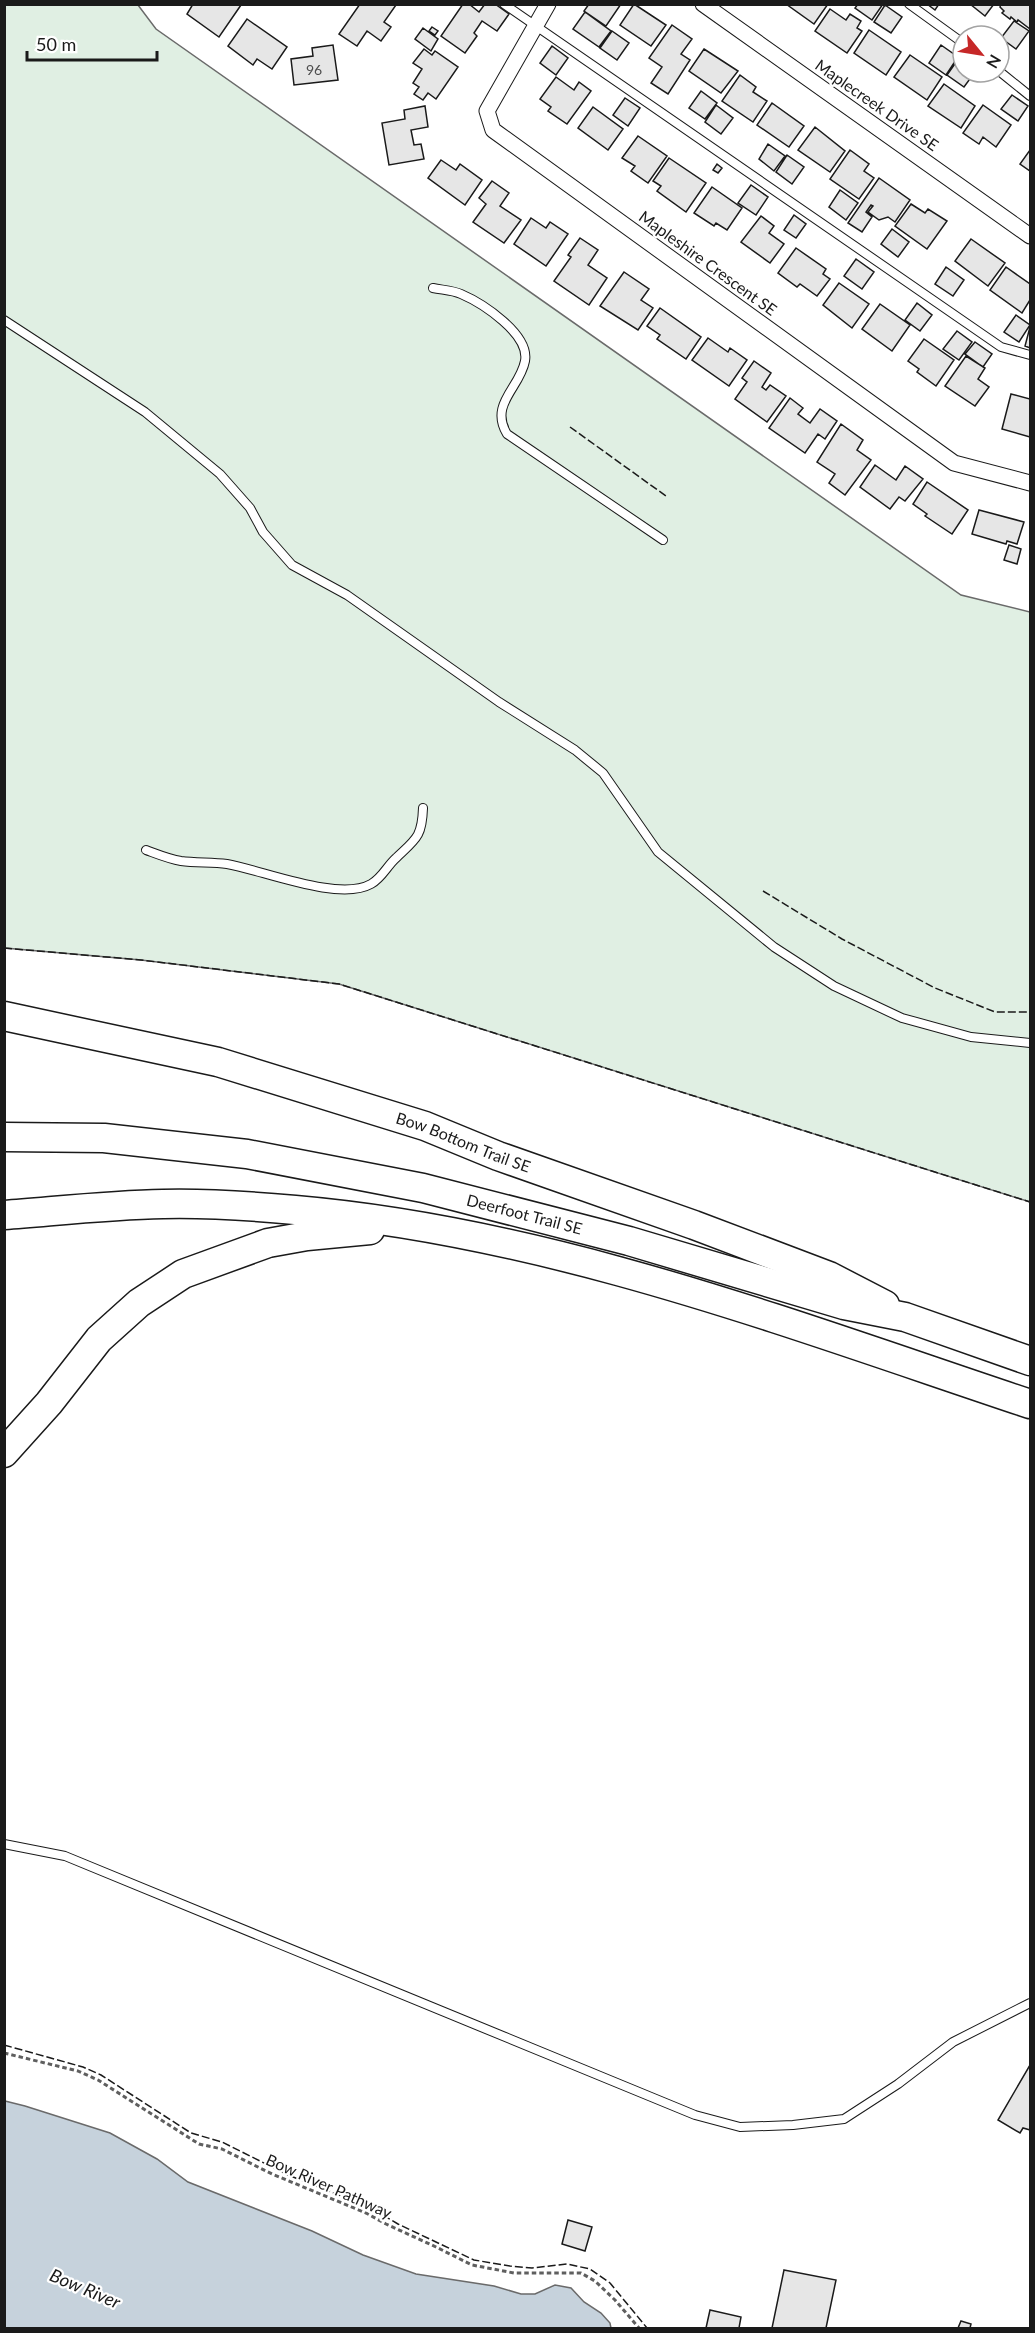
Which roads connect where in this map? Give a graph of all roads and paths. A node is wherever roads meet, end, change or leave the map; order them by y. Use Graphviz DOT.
graph roads {
  1 [pos="504,4"];
  2 [pos="548,4"];
  3 [pos="703,4"];
  4 [pos="909,4"];
  5 [pos="536,27"];
  6 [pos="951,35"];
  7 [pos="1011,81"];
  8 [pos="1030,96"];
  9 [pos="1030,236"];
  10 [pos="433,288"];
  11 [pos="4,320"];
  12 [pos="1030,355"];
  13 [pos="1030,483"];
  14 [pos="663,540"];
  15 [pos="423,808"];
  16 [pos="146,850"];
  17 [pos="4,1016"];
  18 [pos="1030,1043"];
  19 [pos="4,1137"];
  20 [pos="4,1215"];
  21 [pos="414,1226"];
  22 [pos="905,1317"];
  23 [pos="1030,1361"];
  24 [pos="1030,1404"];
  25 [pos="4,1453"];
  26 [pos="4,1844"];
  27 [pos="1030,2003"];
  28 [pos="4,2053"];
  29 [pos="639,2328"];
  1 -- 5 [label="lane"];
  2 -- 5 [label="street, Mapleshire Crescent SE"];
  3 -- 9 [label="street, Maplecreek Drive SE"];
  4 -- 6 [label="lane"];
  5 -- 12 [label="lane"];
  5 -- 13 [label="street, Mapleshire Crescent SE"];
  7 -- 8 [label="lane"];
  10 -- 14 [label="lane"];
  11 -- 18 [label="lane"];
  15 -- 16 [label="lane"];
  17 -- 22 [label="highway, Bow Bottom Trail SE"];
  19 -- 22 [label="highway, Deerfoot Trail SE"];
  20 -- 21 [label="highway, Deerfoot Trail SE"];
  21 -- 24 [label="highway, Deerfoot Trail SE"];
  21 -- 25 [label="highway"];
  22 -- 23 [label="highway, Deerfoot Trail SE"];
  26 -- 27 [label="lane"];
  28 -- 29 [label="path, Bow River Pathway"];
}
